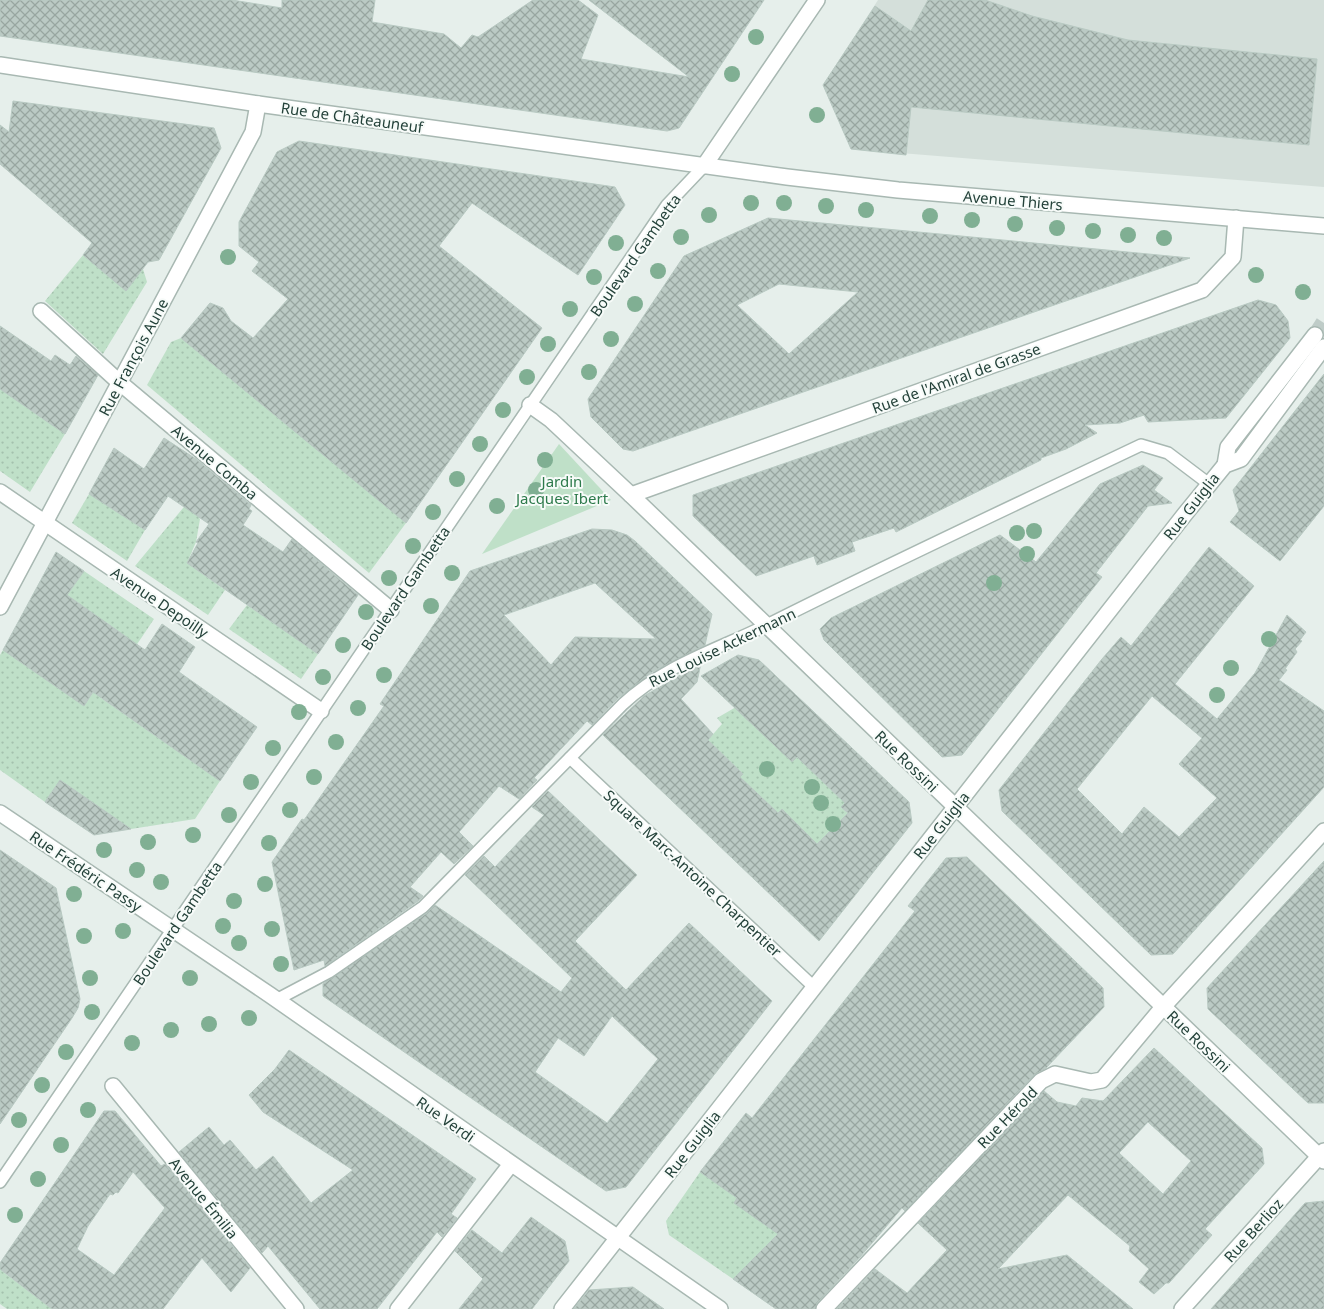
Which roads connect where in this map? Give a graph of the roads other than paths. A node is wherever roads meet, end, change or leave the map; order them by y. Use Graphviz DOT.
graph roads {
  1 [pos="816,0"];
  2 [pos="0,65"];
  3 [pos="258,104"];
  4 [pos="704,166"];
  5 [pos="1236,218"];
  6 [pos="1324,226"];
  7 [pos="41,311"];
  8 [pos="1314,335"];
  9 [pos="1324,347"];
  10 [pos="119,382"];
  11 [pos="530,405"];
  12 [pos="1225,465"];
  13 [pos="1209,484"];
  14 [pos="0,492"];
  15 [pos="631,495"];
  16 [pos="46,523"];
  17 [pos="0,607"];
  18 [pos="391,610"];
  19 [pos="766,626"];
  20 [pos="321,711"];
  21 [pos="570,758"];
  22 [pos="954,806"];
  23 [pos="0,813"];
  24 [pos="1324,831"];
  25 [pos="172,930"];
  26 [pos="815,988"];
  27 [pos="276,1000"];
  28 [pos="1163,1007"];
  29 [pos="113,1086"];
  30 [pos="1322,1156"];
  31 [pos="511,1164"];
  32 [pos="0,1182"];
  33 [pos="618,1238"];
  34 [pos="296,1309"];
  35 [pos="398,1309"];
  36 [pos="562,1309"];
  37 [pos="720,1309"];
  38 [pos="824,1309"];
  39 [pos="1182,1309"];
  1 -- 4 [label="street, Boulevard Gambetta"];
  2 -- 3 [label="street, Rue de Châteauneuf"];
  3 -- 4 [label="street, Rue de Châteauneuf"];
  3 -- 10 [label="street, Rue François Aune"];
  4 -- 5 [label="street, Avenue Thiers"];
  4 -- 11 [label="lane, Boulevard Gambetta"];
  5 -- 6 [label="street, Avenue Thiers"];
  5 -- 15 [label="street, Rue de l'Amiral de Grasse"];
  7 -- 10 [label="street, Avenue Comba"];
  8 -- 12 [label="street"];
  9 -- 12 [label="street, Rue Guiglia"];
  10 -- 16 [label="street, Rue François Aune"];
  10 -- 18 [label="street, Avenue Comba"];
  11 -- 15 [label="street, Rue Rossini"];
  11 -- 18 [label="lane, Boulevard Gambetta"];
  12 -- 13 [label="street, Rue Guiglia"];
  13 -- 19 [label="lane, Rue Louise Ackermann"];
  13 -- 22 [label="street, Rue Guiglia"];
  14 -- 16 [label="street, Avenue Depoilly"];
  15 -- 19 [label="street, Rue Rossini"];
  16 -- 17 [label="street, Rue François Aune"];
  16 -- 20 [label="street, Avenue Depoilly"];
  18 -- 20 [label="lane, Boulevard Gambetta"];
  19 -- 21 [label="lane, Rue Louise Ackermann"];
  19 -- 22 [label="street, Rue Rossini"];
  20 -- 25 [label="lane, Boulevard Gambetta"];
  21 -- 26 [label="lane, Square Marc-Antoine Charpentier"];
  21 -- 27 [label="lane, Rue Louise Ackermann"];
  22 -- 26 [label="street, Rue Guiglia"];
  22 -- 28 [label="street, Rue Rossini"];
  23 -- 25 [label="street, Rue Frédéric Passy"];
  24 -- 28 [label="street, Rue Hérold"];
  25 -- 27 [label="street, Rue Verdi"];
  25 -- 32 [label="lane, Boulevard Gambetta"];
  26 -- 33 [label="street, Rue Guiglia"];
  27 -- 31 [label="street, Rue Verdi"];
  28 -- 30 [label="street, Rue Rossini"];
  28 -- 38 [label="street, Rue Hérold"];
  29 -- 34 [label="street, Avenue Émilia"];
  30 -- 39 [label="street, Rue Berlioz"];
  31 -- 33 [label="street, Rue Verdi"];
  31 -- 35 [label="street"];
  33 -- 36 [label="street, Rue Guiglia"];
  33 -- 37 [label="street, Rue Verdi"];
}
